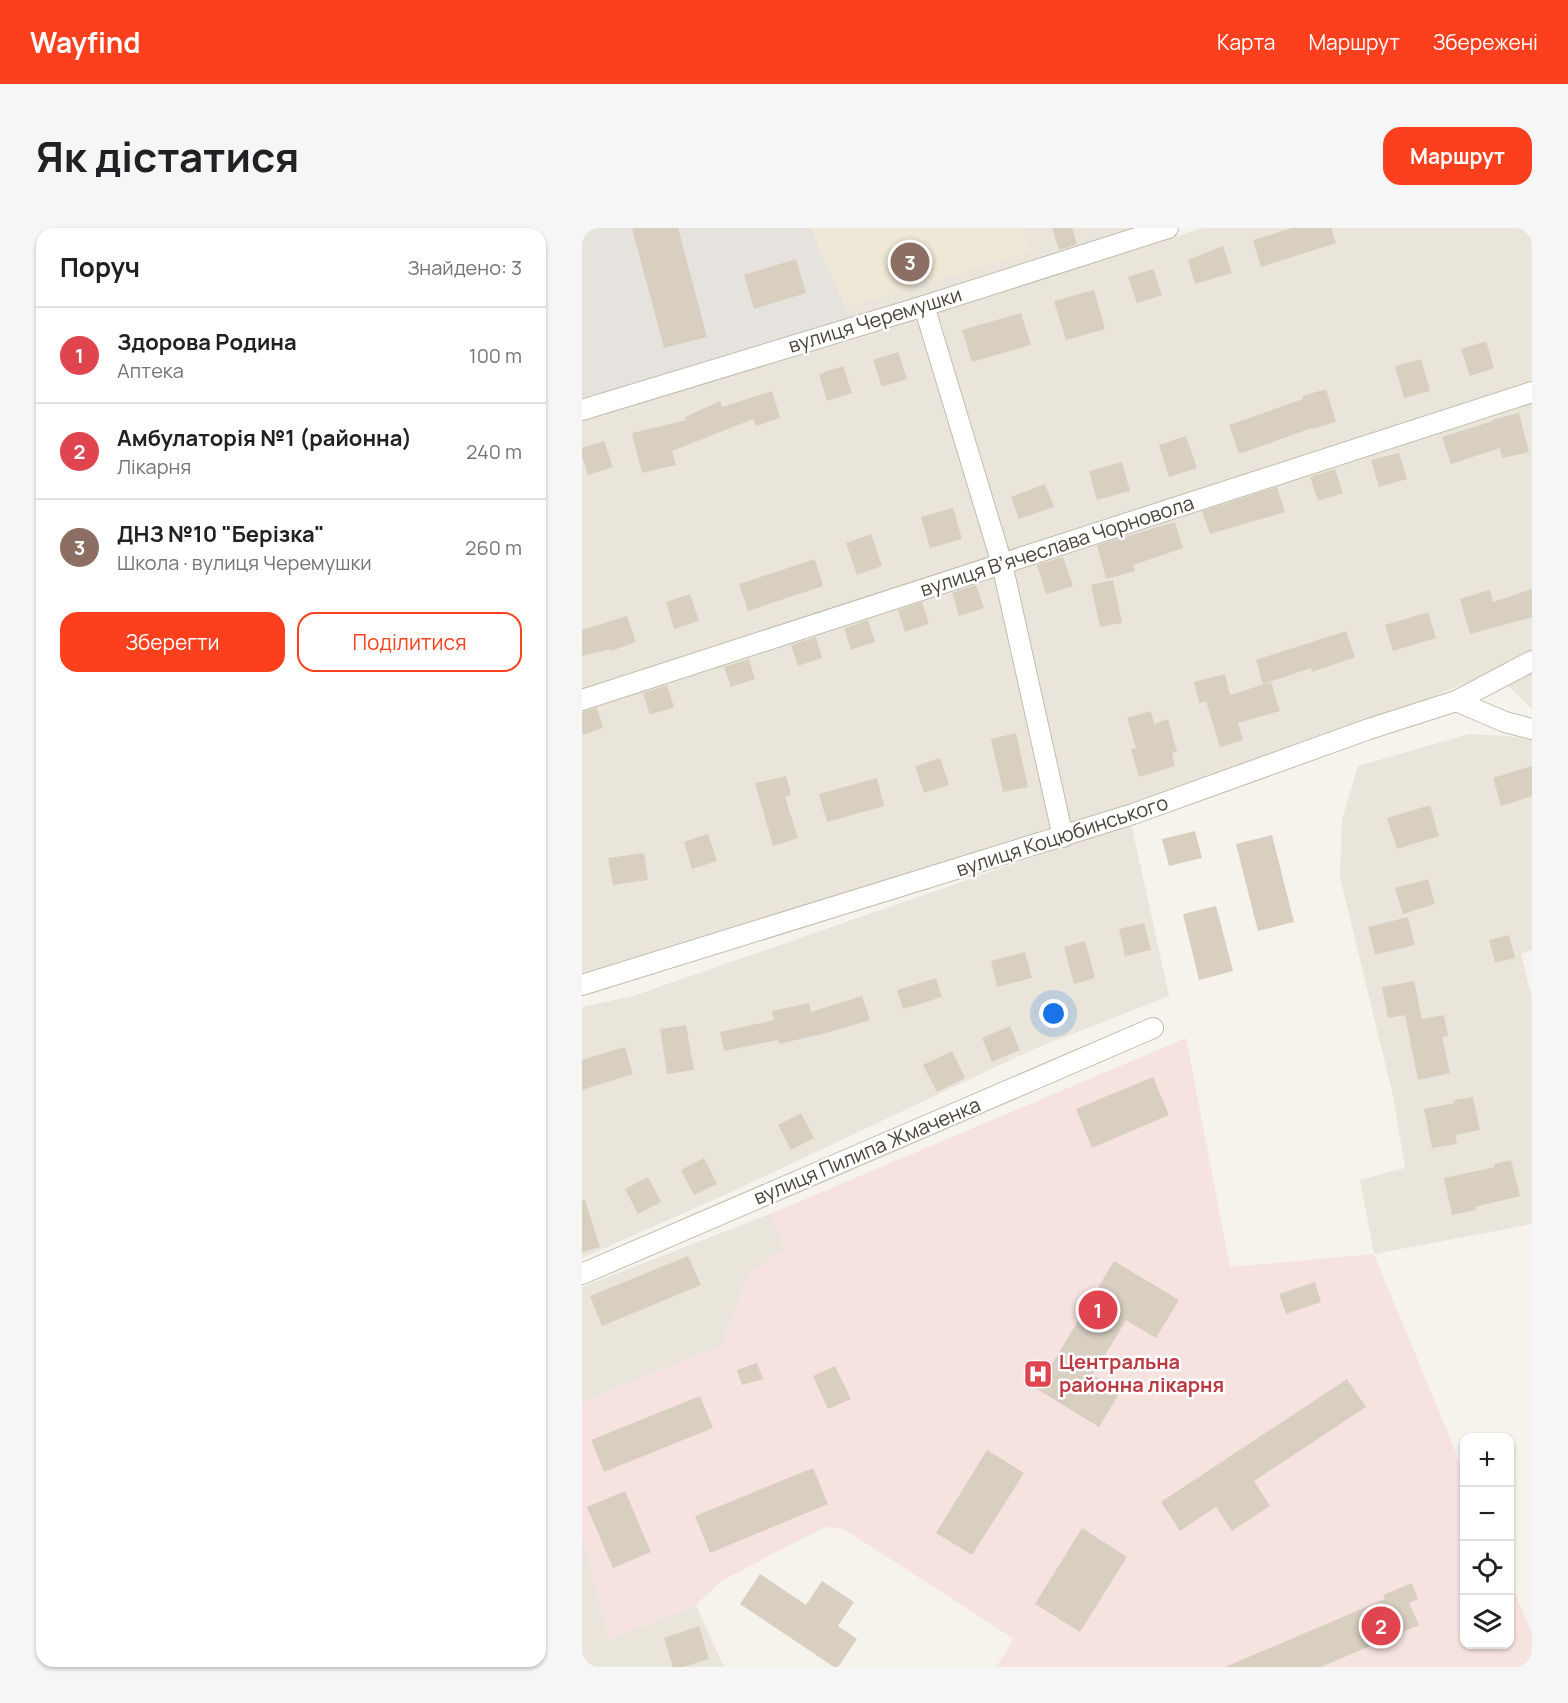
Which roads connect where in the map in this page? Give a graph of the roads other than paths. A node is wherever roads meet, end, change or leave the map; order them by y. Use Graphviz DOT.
graph roads {
  1 [pos="1168,228"];
  2 [pos="924,306"];
  3 [pos="1532,392"];
  4 [pos="582,410"];
  5 [pos="1002,564"];
  6 [pos="1532,661"];
  7 [pos="582,700"];
  8 [pos="1456,701"];
  9 [pos="1532,729"];
  10 [pos="1063,837"];
  11 [pos="582,985"];
  12 [pos="1153,1028"];
  13 [pos="582,1274"];
  1 -- 2 [label="street, вулиця Черемушки"];
  2 -- 4 [label="street, вулиця Черемушки"];
  2 -- 5 [label="street"];
  3 -- 5 [label="street, вулиця Вʼячеслава Чорновола"];
  5 -- 7 [label="street, вулиця Вʼячеслава Чорновола"];
  5 -- 10 [label="street"];
  6 -- 8 [label="street, вулиця Коцюбинського"];
  8 -- 9 [label="street"];
  8 -- 10 [label="street, вулиця Коцюбинського"];
  10 -- 11 [label="street, вулиця Коцюбинського"];
  12 -- 13 [label="street, вулиця Пилипа Жмаченка"];
}
